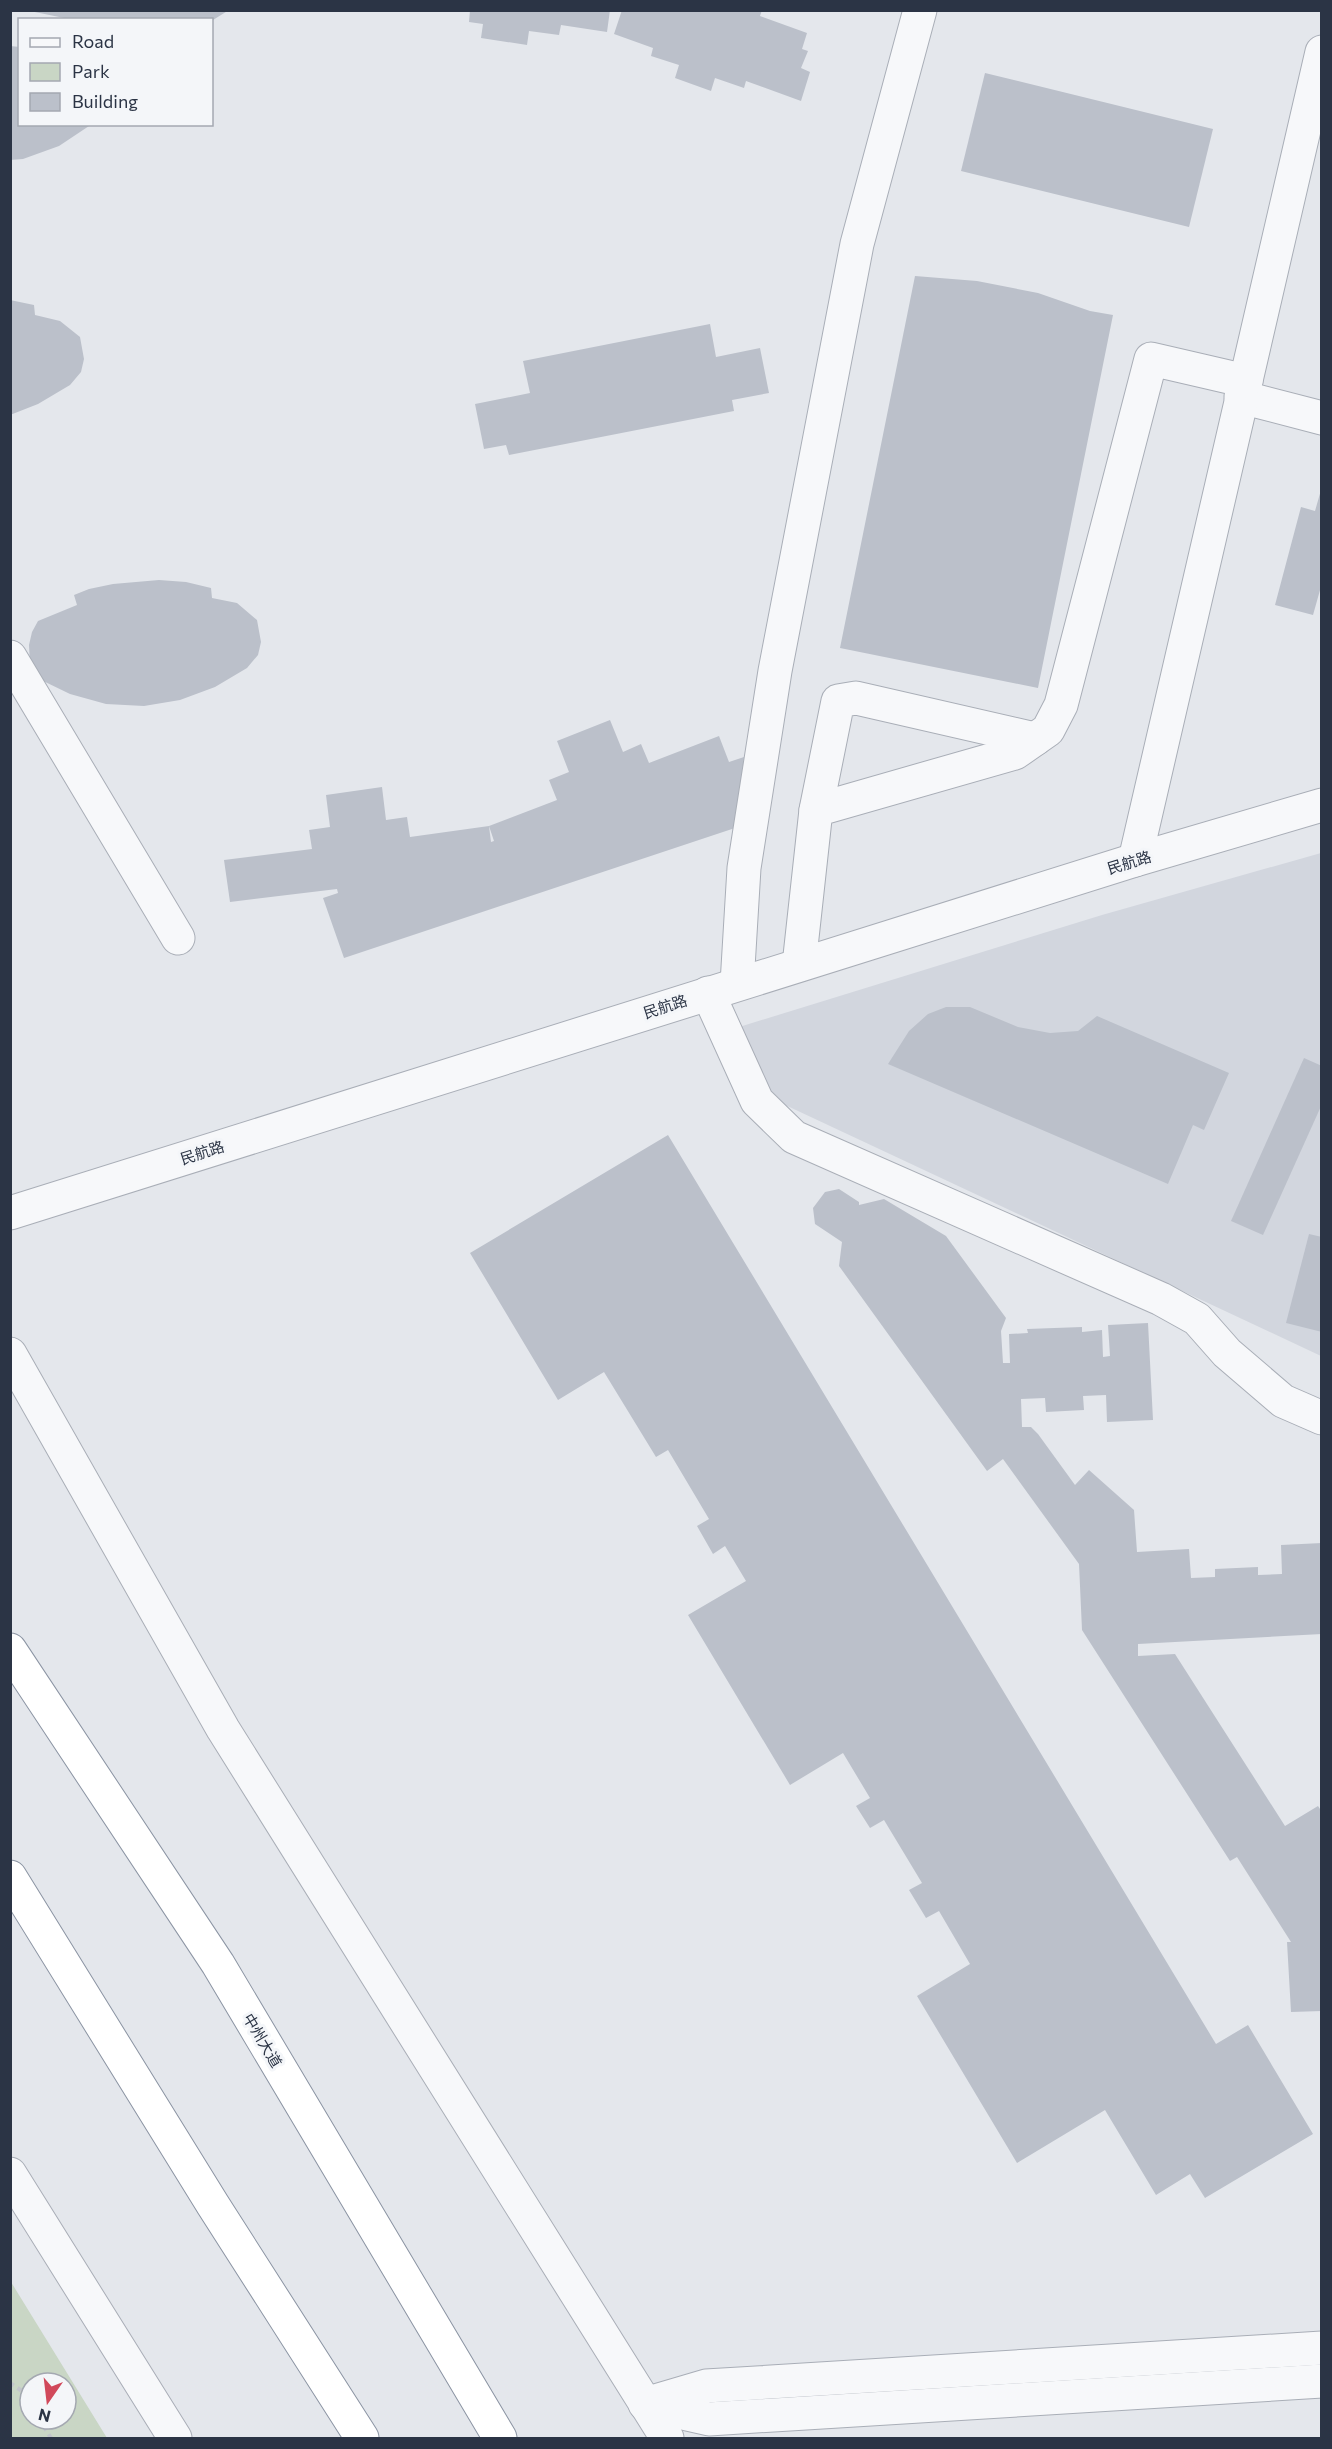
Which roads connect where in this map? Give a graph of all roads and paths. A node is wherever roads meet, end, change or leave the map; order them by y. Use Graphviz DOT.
graph roads {
  1 [pos="920,10"];
  2 [pos="1322,52"];
  3 [pos="1244,389"];
  4 [pos="1322,418"];
  5 [pos="10,657"];
  6 [pos="1035,739"];
  7 [pos="1322,806"];
  8 [pos="816,810"];
  9 [pos="1135,860"];
  10 [pos="178,938"];
  11 [pos="799,965"];
  12 [pos="722,988"];
  13 [pos="10,1212"];
  14 [pos="10,1354"];
  15 [pos="1322,1418"];
  16 [pos="10,1650"];
  17 [pos="10,1877"];
  18 [pos="10,2174"];
  19 [pos="1322,2348"];
  20 [pos="1322,2381"];
  21 [pos="645,2404"];
  22 [pos="175,2439"];
  23 [pos="362,2439"];
  24 [pos="500,2439"];
  25 [pos="667,2439"];
  1 -- 12 [label="street"];
  2 -- 3 [label="street"];
  3 -- 4 [label="street"];
  3 -- 6 [label="street"];
  3 -- 9 [label="street"];
  5 -- 10 [label="street"];
  6 -- 8 [label="street"];
  6 -- 8 [label="street"];
  7 -- 9 [label="street, 民航路"];
  8 -- 11 [label="street"];
  9 -- 11 [label="street, 民航路"];
  11 -- 12 [label="street, 民航路"];
  12 -- 13 [label="street, 民航路"];
  12 -- 15 [label="street"];
  14 -- 21 [label="street"];
  16 -- 24 [label="highway, 中州大道"];
  17 -- 23 [label="highway"];
  18 -- 22 [label="street"];
  19 -- 21 [label="street"];
  20 -- 21 [label="street"];
  21 -- 25 [label="street"];
}
